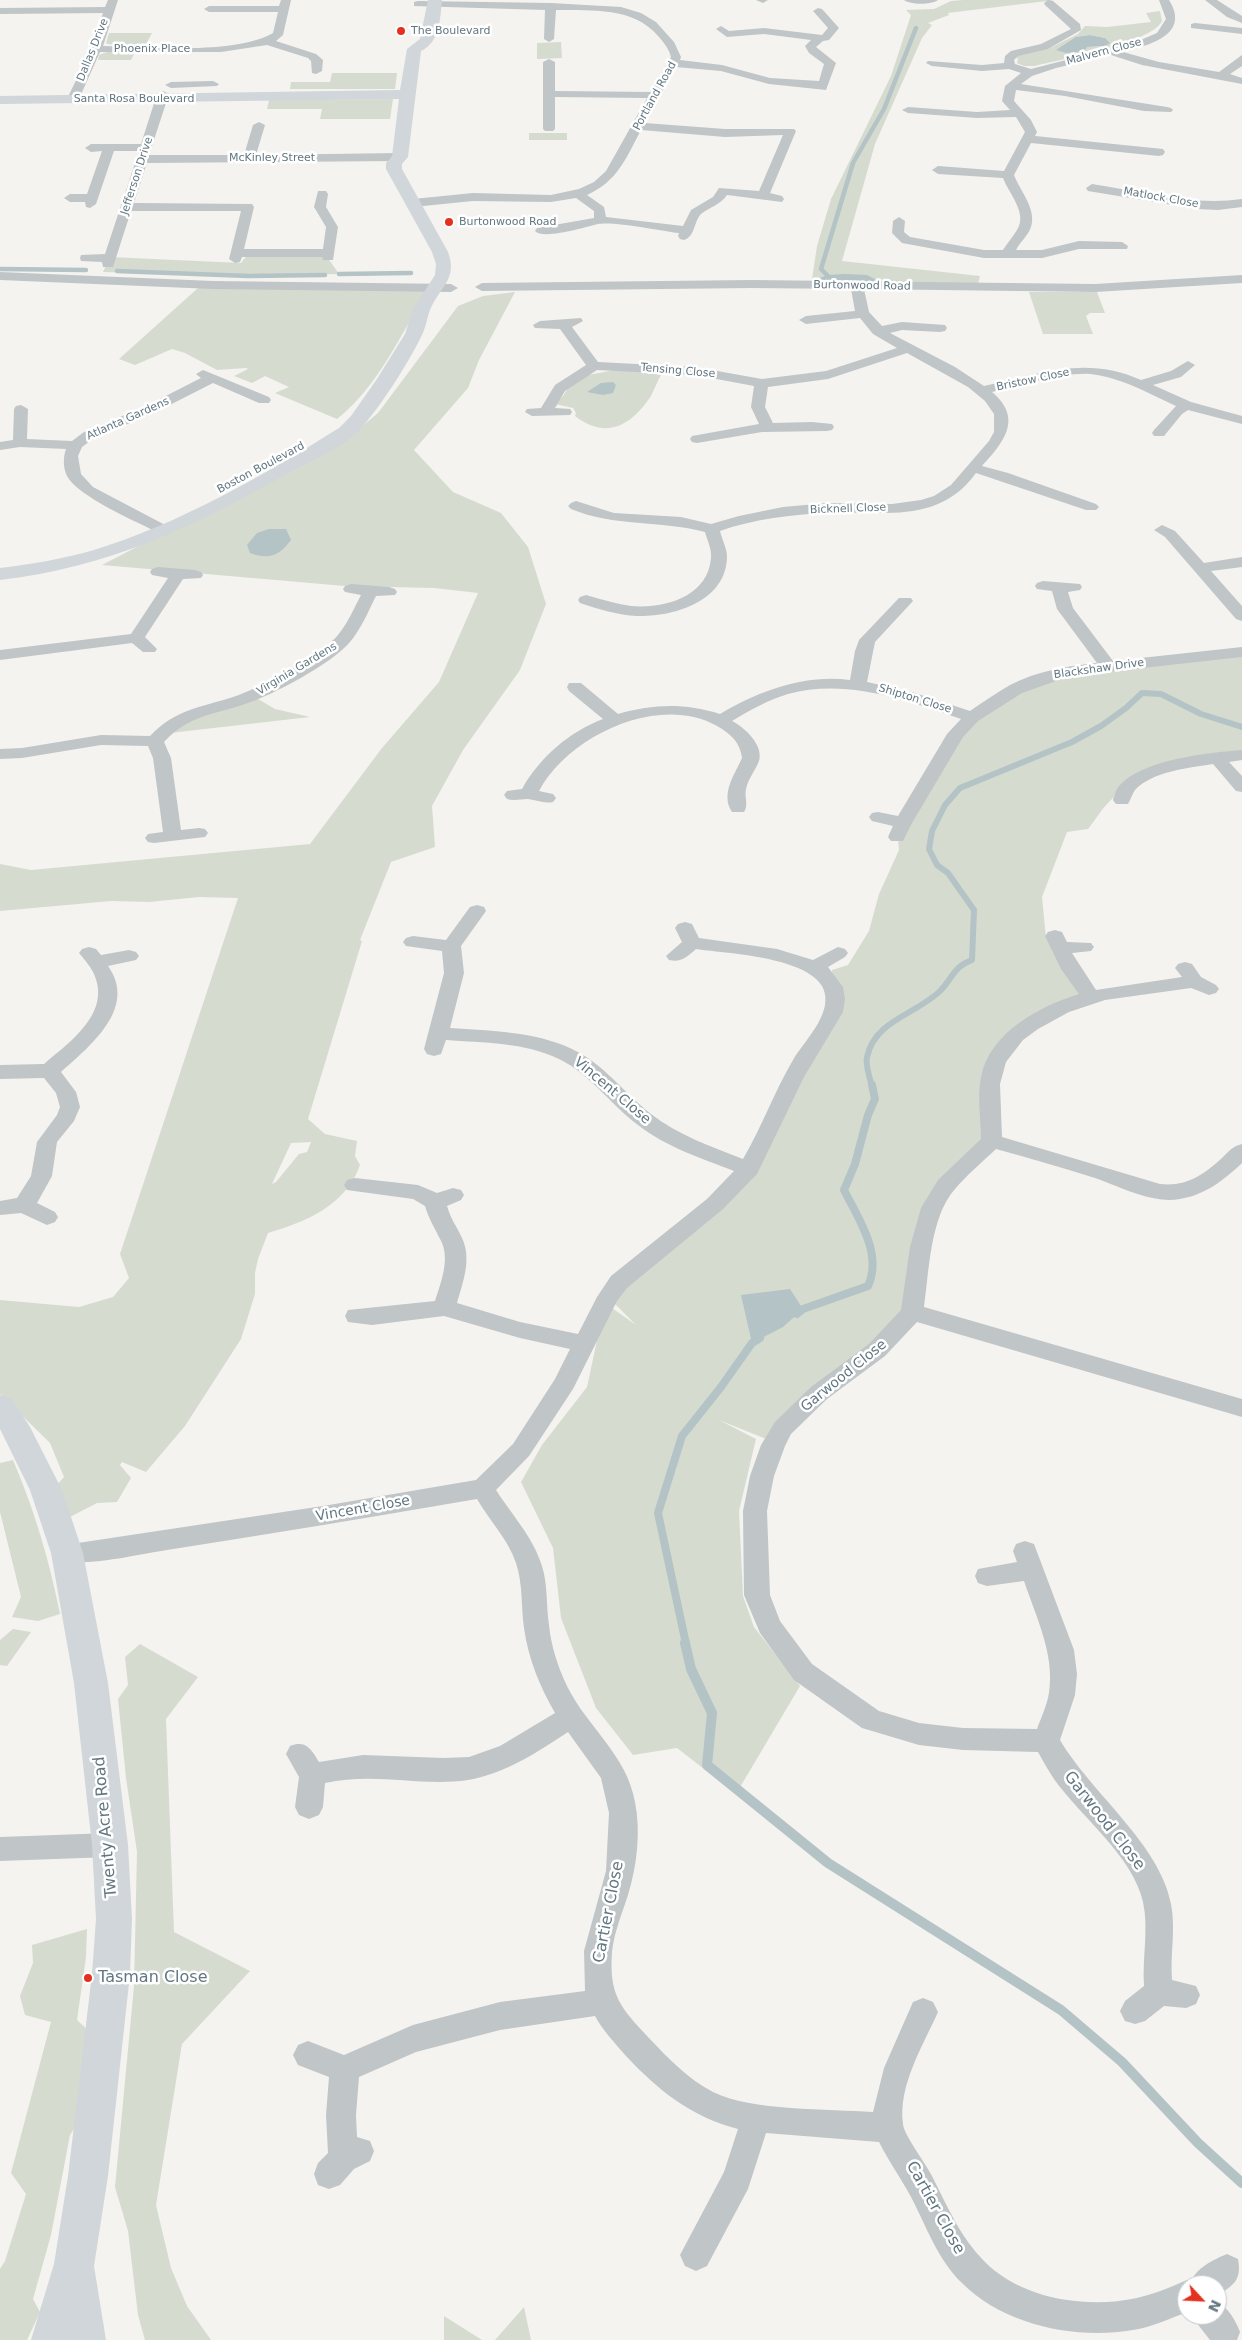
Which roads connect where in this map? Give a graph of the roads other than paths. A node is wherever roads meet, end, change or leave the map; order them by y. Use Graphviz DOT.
graph roads {
  1 [pos="628,0"];
  2 [pos="910,0"];
  3 [pos="933,0"];
  4 [pos="1164,0"];
  5 [pos="1210,0"];
  6 [pos="1061,1"];
  7 [pos="418,2"];
  8 [pos="435,2"];
  9 [pos="285,4"];
  10 [pos="110,5"];
  11 [pos="551,6"];
  12 [pos="209,9"];
  13 [pos="615,9"];
  14 [pos="0,10"];
  15 [pos="818,10"];
  16 [pos="845,19"];
  17 [pos="415,20"];
  18 [pos="828,20"];
  19 [pos="1242,20"];
  20 [pos="1195,26"];
  21 [pos="721,29"];
  22 [pos="1242,31"];
  23 [pos="820,38"];
  24 [pos="549,39"];
  25 [pos="563,39"];
  26 [pos="536,40"];
  27 [pos="269,42"];
  28 [pos="96,49"];
  29 [pos="1110,51"];
  30 [pos="1242,58"];
  31 [pos="536,62"];
  32 [pos="549,62"];
  33 [pos="562,62"];
  34 [pos="932,63"];
  35 [pos="674,64"];
  36 [pos="1010,66"];
  37 [pos="314,68"];
  38 [pos="1031,73"];
  39 [pos="1222,75"];
  40 [pos="1242,81"];
  41 [pos="213,84"];
  42 [pos="1011,86"];
  43 [pos="166,93"];
  44 [pos="407,94"];
  45 [pos="549,94"];
  46 [pos="0,95"];
  47 [pos="656,95"];
  48 [pos="74,97"];
  49 [pos="0,100"];
  50 [pos="1170,109"];
  51 [pos="908,110"];
  52 [pos="1017,113"];
  53 [pos="262,124"];
  54 [pos="638,126"];
  55 [pos="535,129"];
  56 [pos="548,129"];
  57 [pos="561,129"];
  58 [pos="1028,139"];
  59 [pos="91,148"];
  60 [pos="109,148"];
  61 [pos="1162,151"];
  62 [pos="145,153"];
  63 [pos="400,157"];
  64 [pos="249,158"];
  65 [pos="935,169"];
  66 [pos="1008,175"];
  67 [pos="1092,188"];
  68 [pos="307,193"];
  69 [pos="577,193"];
  70 [pos="763,194"];
  71 [pos="70,198"];
  72 [pos="778,199"];
  73 [pos="421,202"];
  74 [pos="1242,203"];
  75 [pos="127,207"];
  76 [pos="600,220"];
  77 [pos="914,221"];
  78 [pos="541,231"];
  79 [pos="1125,246"];
  80 [pos="1008,254"];
  81 [pos="86,258"];
  82 [pos="0,276"];
  83 [pos="1242,279"];
  84 [pos="482,286"];
  85 [pos="443,287"];
  86 [pos="857,287"];
  87 [pos="864,314"];
  88 [pos="806,320"];
  89 [pos="540,326"];
  90 [pos="940,328"];
  91 [pos="878,331"];
  92 [pos="907,349"];
  93 [pos="1188,365"];
  94 [pos="594,366"];
  95 [pos="762,383"];
  96 [pos="1141,384"];
  97 [pos="983,390"];
  98 [pos="261,394"];
  99 [pos="1186,405"];
  100 [pos="37,408"];
  101 [pos="21,409"];
  102 [pos="4,410"];
  103 [pos="547,411"];
  104 [pos="532,412"];
  105 [pos="566,412"];
  106 [pos="1242,420"];
  107 [pos="827,427"];
  108 [pos="771,429"];
  109 [pos="1158,434"];
  110 [pos="697,439"];
  111 [pos="20,443"];
  112 [pos="75,445"];
  113 [pos="0,446"];
  114 [pos="972,468"];
  115 [pos="574,505"];
  116 [pos="1093,508"];
  117 [pos="159,527"];
  118 [pos="712,529"];
  119 [pos="1162,530"];
  120 [pos="1242,562"];
  121 [pos="0,566"];
  122 [pos="1200,568"];
  123 [pos="158,572"];
  124 [pos="0,574"];
  125 [pos="178,574"];
  126 [pos="195,575"];
  127 [pos="1059,587"];
  128 [pos="351,589"];
  129 [pos="371,590"];
  130 [pos="389,592"];
  131 [pos="585,599"];
  132 [pos="906,600"];
  133 [pos="1242,616"];
  134 [pos="136,638"];
  135 [pos="149,649"];
  136 [pos="1242,652"];
  137 [pos="0,655"];
  138 [pos="1108,666"];
  139 [pos="858,684"];
  140 [pos="575,687"];
  141 [pos="253,696"];
  142 [pos="268,706"];
  143 [pos="972,717"];
  144 [pos="721,720"];
  145 [pos="616,721"];
  146 [pos="155,742"];
  147 [pos="0,754"];
  148 [pos="1242,754"];
  149 [pos="1217,758"];
  150 [pos="1242,788"];
  151 [pos="547,798"];
  152 [pos="1123,803"];
  153 [pos="739,810"];
  154 [pos="878,817"];
  155 [pos="199,833"];
  156 [pos="173,836"];
  157 [pos="154,838"];
  158 [pos="478,909"];
  159 [pos="413,942"];
  160 [pos="451,946"];
  161 [pos="1084,947"];
  162 [pos="838,953"];
  163 [pos="130,956"];
  164 [pos="676,956"];
  165 [pos="815,967"];
  166 [pos="1196,979"];
  167 [pos="1092,997"];
  168 [pos="49,1071"];
  169 [pos="0,1072"];
  170 [pos="992,1141"];
  171 [pos="1242,1151"];
  172 [pos="749,1169"];
  173 [pos="356,1186"];
  174 [pos="24,1205"];
  175 [pos="0,1208"];
  176 [pos="48,1217"];
  177 [pos="444,1308"];
  178 [pos="912,1312"];
  179 [pos="356,1316"];
  180 [pos="584,1344"];
  181 [pos="1242,1408"];
  182 [pos="5,1422"];
  183 [pos="484,1488"];
  184 [pos="67,1553"];
  185 [pos="987,1576"];
  186 [pos="572,1717"];
  187 [pos="1046,1741"];
  188 [pos="309,1806"];
  189 [pos="110,1845"];
  190 [pos="0,1849"];
  191 [pos="601,2002"];
  192 [pos="1134,2011"];
  193 [pos="923,2012"];
  194 [pos="308,2056"];
  195 [pos="345,2069"];
  196 [pos="756,2119"];
  197 [pos="888,2128"];
  198 [pos="344,2161"];
  199 [pos="696,2255"];
  200 [pos="74,2264"];
  201 [pos="1177,2300"];
  202 [pos="52,2340"];
  203 [pos="85,2340"];
  1 -- 13 [label="street"];
  2 -- 3 [label="street"];
  4 -- 29 [label="street, Malvern Close"];
  5 -- 19 [label="street"];
  6 -- 36 [label="street"];
  7 -- 8 [label="street, Portland Road"];
  7 -- 17 [label="street"];
  8 -- 11 [label="street, Portland Road"];
  8 -- 44 [label="street"];
  9 -- 12 [label="street"];
  9 -- 27 [label="street"];
  10 -- 14 [label="street"];
  10 -- 28 [label="street, Dallas Drive"];
  11 -- 13 [label="street, Portland Road"];
  11 -- 24 [label="street"];
  13 -- 35 [label="street, Portland Road"];
  15 -- 18 [label="street"];
  16 -- 18 [label="street"];
  18 -- 23 [label="street"];
  20 -- 22 [label="street"];
  21 -- 23 [label="street"];
  23 -- 35 [label="street"];
  24 -- 25 [label="street"];
  24 -- 26 [label="street"];
  27 -- 28 [label="street, Phoenix Place"];
  27 -- 37 [label="street"];
  28 -- 48 [label="street, Dallas Drive"];
  29 -- 38 [label="street, Malvern Close"];
  29 -- 39 [label="street"];
  30 -- 39 [label="street"];
  31 -- 32 [label="street"];
  32 -- 33 [label="street"];
  32 -- 45 [label="street"];
  34 -- 36 [label="street"];
  35 -- 47 [label="street, Portland Road"];
  36 -- 38 [label="street"];
  38 -- 42 [label="street, Malvern Close"];
  39 -- 40 [label="street"];
  41 -- 43 [label="street"];
  42 -- 50 [label="street"];
  42 -- 52 [label="street"];
  43 -- 44 [label="street, Santa Rosa Boulevard"];
  43 -- 48 [label="street, Santa Rosa Boulevard"];
  43 -- 62 [label="street, Jefferson Drive"];
  44 -- 63 [label="street"];
  45 -- 47 [label="street"];
  45 -- 56 [label="street"];
  46 -- 48 [label="street, Santa Rosa Boulevard"];
  47 -- 54 [label="street, Portland Road"];
  48 -- 49 [label="street, Santa Rosa Boulevard"];
  51 -- 52 [label="street"];
  52 -- 58 [label="street"];
  53 -- 64 [label="street"];
  54 -- 69 [label="street, Portland Road"];
  54 -- 70 [label="street"];
  55 -- 56 [label="street"];
  56 -- 57 [label="street"];
  58 -- 61 [label="street"];
  58 -- 66 [label="street"];
  59 -- 60 [label="street, McKinley Street"];
  60 -- 62 [label="street, McKinley Street"];
  60 -- 71 [label="street"];
  62 -- 64 [label="street, McKinley Street"];
  62 -- 75 [label="street, Jefferson Drive"];
  63 -- 64 [label="street, McKinley Street"];
  63 -- 73 [label="street, Boston Boulevard"];
  65 -- 66 [label="street"];
  66 -- 80 [label="street"];
  67 -- 74 [label="street, Matlock Close"];
  68 -- 75 [label="street"];
  69 -- 73 [label="street, Portland Road"];
  69 -- 76 [label="street"];
  70 -- 72 [label="street"];
  70 -- 76 [label="street"];
  73 -- 85 [label="street, Boston Boulevard"];
  75 -- 81 [label="street, Jefferson Drive"];
  76 -- 78 [label="street"];
  77 -- 80 [label="street"];
  79 -- 80 [label="street"];
  82 -- 85 [label="street"];
  83 -- 86 [label="street, Burtonwood Road"];
  84 -- 86 [label="street, Burtonwood Road"];
  85 -- 117 [label="street, Boston Boulevard"];
  86 -- 87 [label="street, Bicknell Close"];
  87 -- 88 [label="street"];
  87 -- 91 [label="street, Bicknell Close"];
  89 -- 94 [label="street"];
  90 -- 91 [label="street"];
  91 -- 92 [label="street, Bicknell Close"];
  92 -- 95 [label="street, Tensing Close"];
  92 -- 97 [label="street, Bicknell Close"];
  93 -- 96 [label="street"];
  94 -- 95 [label="street, Tensing Close"];
  94 -- 103 [label="street"];
  95 -- 108 [label="street"];
  96 -- 97 [label="street, Bristow Close"];
  96 -- 99 [label="street, Bristow Close"];
  97 -- 114 [label="street, Bicknell Close"];
  98 -- 112 [label="street, Atlanta Gardens"];
  99 -- 106 [label="street, Bristow Close"];
  99 -- 109 [label="street"];
  100 -- 101 [label="street"];
  101 -- 102 [label="street"];
  101 -- 111 [label="street"];
  103 -- 104 [label="street"];
  103 -- 105 [label="street"];
  107 -- 108 [label="street"];
  108 -- 110 [label="street"];
  111 -- 112 [label="street"];
  111 -- 113 [label="street"];
  112 -- 117 [label="street, Atlanta Gardens"];
  114 -- 116 [label="street"];
  114 -- 118 [label="street, Bicknell Close"];
  115 -- 118 [label="street"];
  117 -- 121 [label="street, Boston Boulevard"];
  117 -- 124 [label="street, Boston Boulevard"];
  118 -- 131 [label="street"];
  119 -- 122 [label="street"];
  120 -- 122 [label="street"];
  122 -- 133 [label="street"];
  123 -- 125 [label="street"];
  125 -- 126 [label="street"];
  125 -- 134 [label="street"];
  127 -- 138 [label="street"];
  128 -- 129 [label="street"];
  129 -- 130 [label="street"];
  129 -- 141 [label="street, Virginia Gardens"];
  132 -- 139 [label="street"];
  134 -- 135 [label="street"];
  134 -- 137 [label="street"];
  136 -- 138 [label="street, Blackshaw Drive"];
  138 -- 143 [label="street, Blackshaw Drive"];
  139 -- 143 [label="street, Shipton Close"];
  139 -- 144 [label="street, Shipton Close"];
  140 -- 145 [label="street"];
  141 -- 142 [label="street, Virginia Gardens"];
  141 -- 146 [label="street, Virginia Gardens"];
  143 -- 154 [label="street, Blackshaw Drive"];
  144 -- 145 [label="street"];
  144 -- 153 [label="street"];
  145 -- 151 [label="street"];
  146 -- 147 [label="street"];
  146 -- 156 [label="street"];
  148 -- 149 [label="street"];
  149 -- 150 [label="street"];
  149 -- 152 [label="street"];
  155 -- 156 [label="street"];
  156 -- 157 [label="street"];
  158 -- 160 [label="street"];
  159 -- 160 [label="street"];
  160 -- 172 [label="street, Vincent Close"];
  161 -- 167 [label="street"];
  162 -- 165 [label="street"];
  163 -- 168 [label="street"];
  164 -- 165 [label="street"];
  165 -- 172 [label="street"];
  166 -- 167 [label="street"];
  167 -- 170 [label="street"];
  168 -- 169 [label="street"];
  168 -- 174 [label="street"];
  170 -- 171 [label="street"];
  170 -- 178 [label="street, Garwood Close"];
  172 -- 180 [label="street"];
  173 -- 177 [label="street"];
  174 -- 175 [label="street"];
  174 -- 176 [label="street"];
  177 -- 179 [label="street"];
  177 -- 180 [label="street"];
  178 -- 181 [label="street"];
  178 -- 187 [label="street, Garwood Close"];
  180 -- 183 [label="street"];
  182 -- 184 [label="street, Twenty Acre Road"];
  183 -- 184 [label="street, Vincent Close"];
  183 -- 186 [label="street, Cartier Close"];
  184 -- 189 [label="street, Twenty Acre Road"];
  185 -- 187 [label="street"];
  186 -- 188 [label="street"];
  186 -- 191 [label="street, Cartier Close"];
  187 -- 192 [label="street, Garwood Close"];
  189 -- 190 [label="street"];
  189 -- 200 [label="street, Twenty Acre Road"];
  191 -- 195 [label="street"];
  191 -- 196 [label="street, Cartier Close"];
  193 -- 197 [label="street"];
  194 -- 195 [label="street"];
  195 -- 198 [label="street"];
  196 -- 197 [label="street, Cartier Close"];
  196 -- 199 [label="street"];
  197 -- 201 [label="street, Cartier Close"];
  200 -- 202 [label="street, Twenty Acre Road"];
  200 -- 203 [label="street, Twenty Acre Road"];
}
